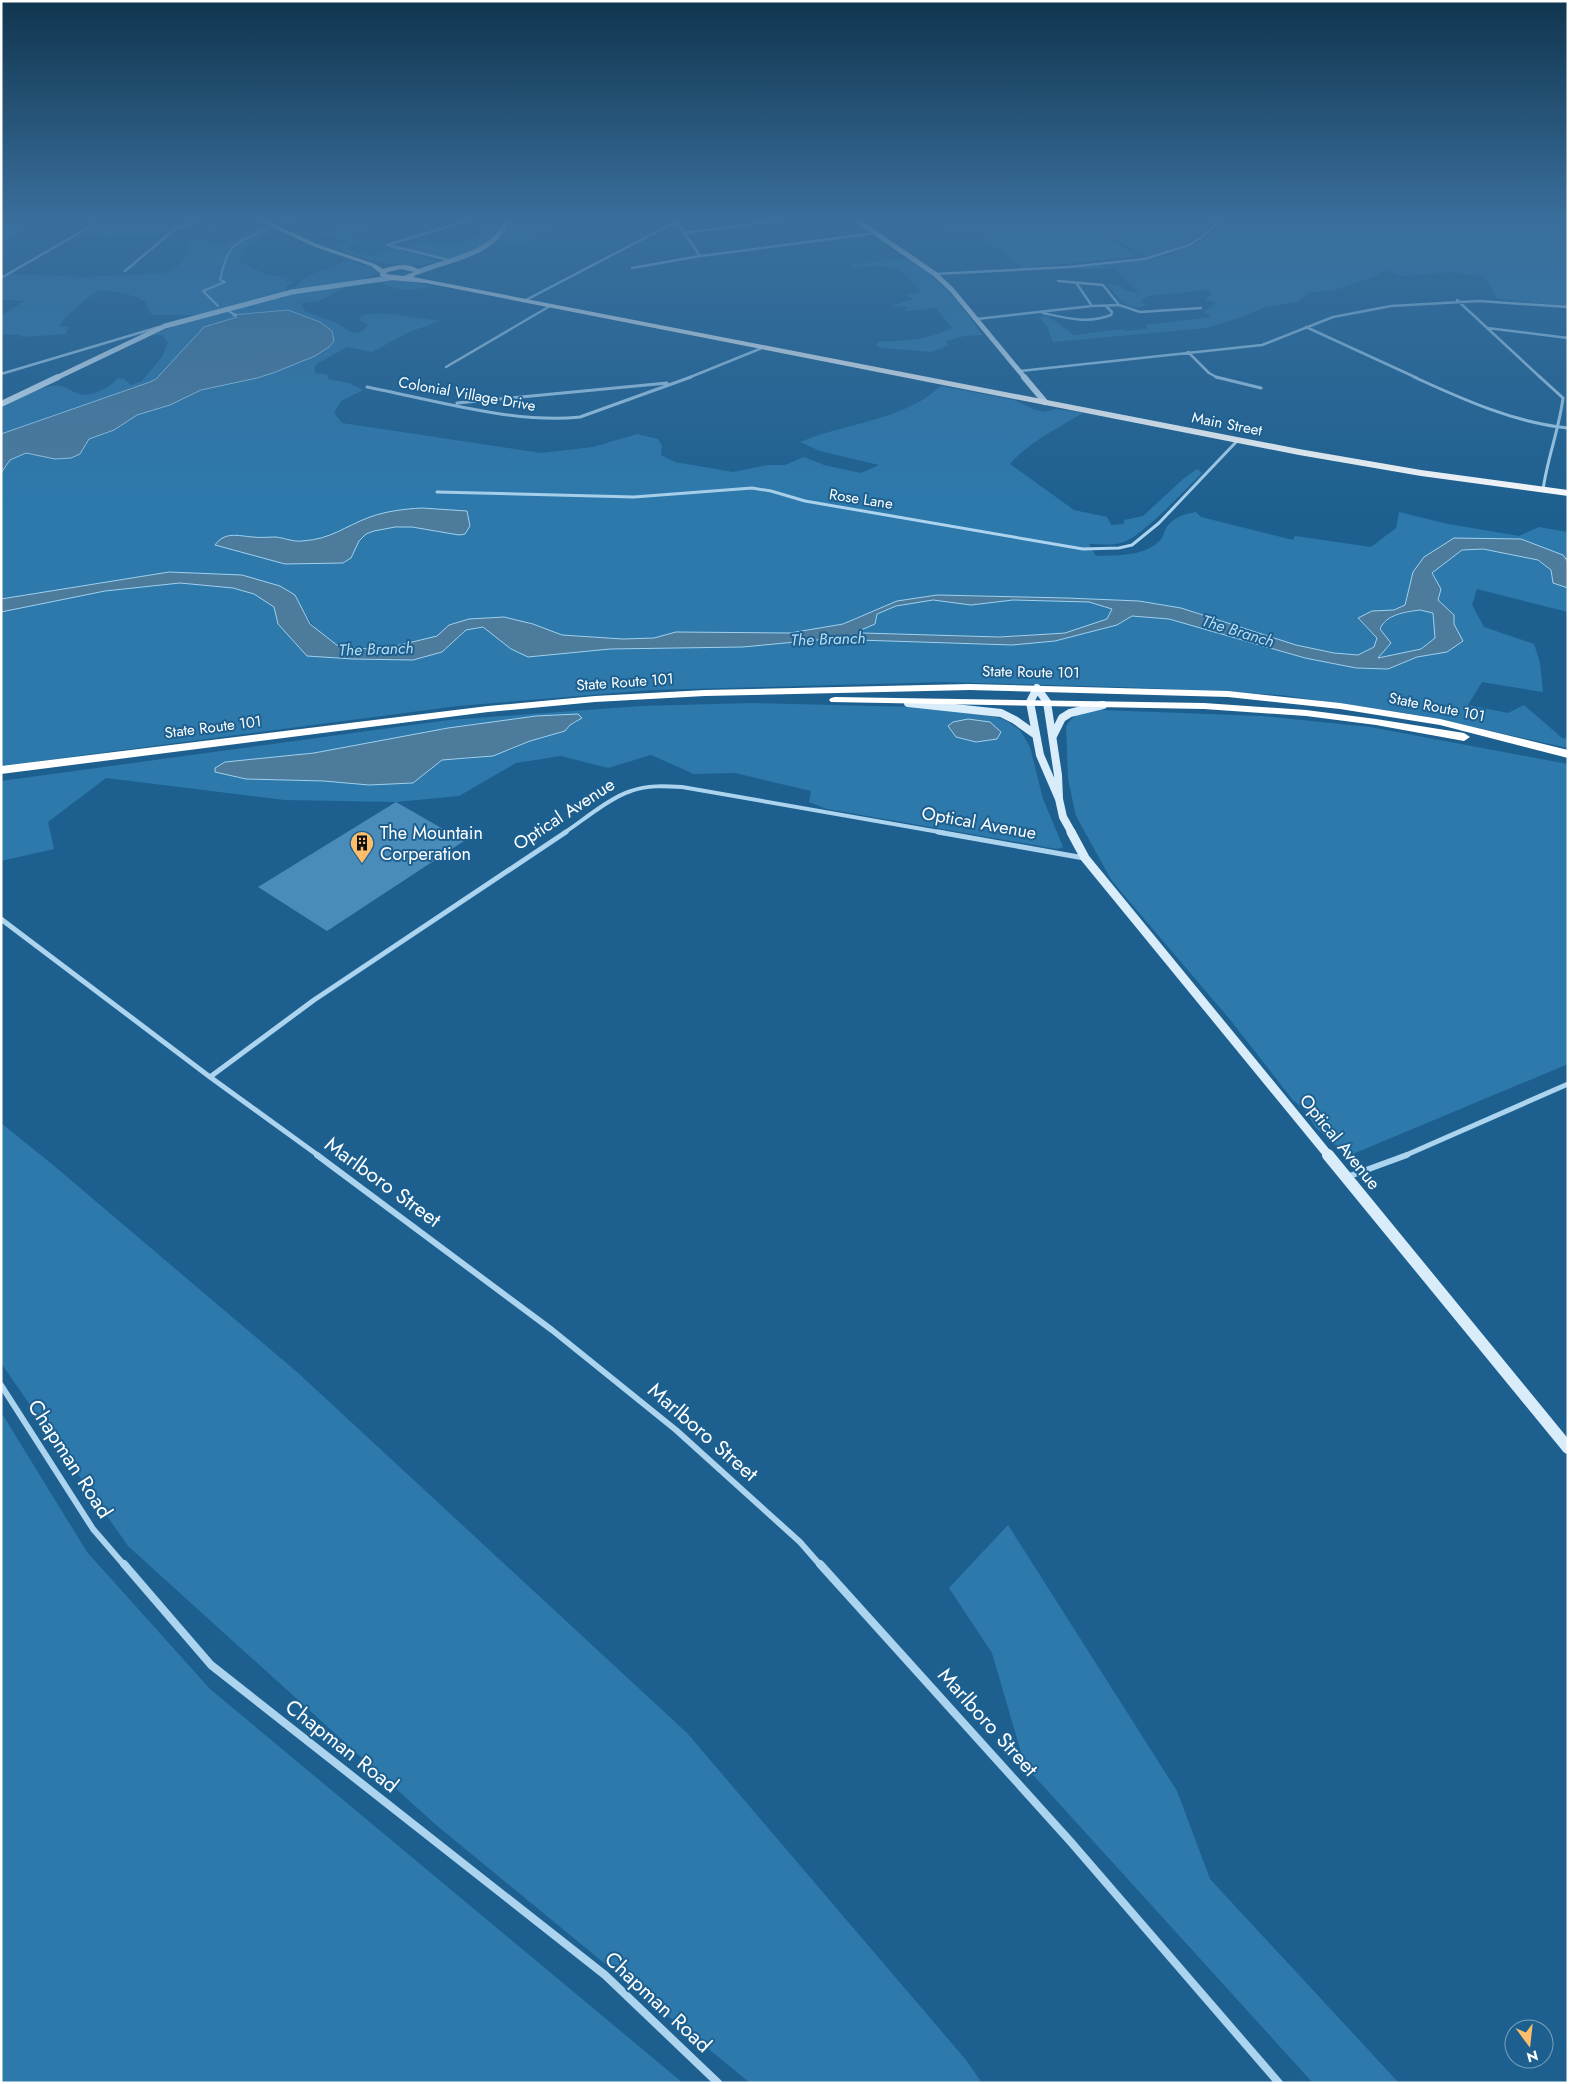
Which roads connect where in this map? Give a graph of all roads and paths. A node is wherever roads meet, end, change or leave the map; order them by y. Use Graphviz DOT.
graph roads {
  1 [pos="201,316"];
  2 [pos="530,316"];
  3 [pos="602,316"];
  4 [pos="974,316"];
  5 [pos="1001,316"];
  6 [pos="1060,316"];
  7 [pos="1108,316"];
  8 [pos="1340,316"];
  9 [pos="1474,316"];
  10 [pos="977,319"];
  11 [pos="165,326"];
  12 [pos="1306,327"];
  13 [pos="1487,328"];
  14 [pos="138,333"];
  15 [pos="144,336"];
  16 [pos="1568,338"];
  17 [pos="762,348"];
  18 [pos="1188,352"];
  19 [pos="446,367"];
  20 [pos="1020,371"];
  21 [pos="1,374"];
  22 [pos="675,383"];
  23 [pos="367,387"];
  24 [pos="1260,388"];
  25 [pos="1568,397"];
  26 [pos="1563,398"];
  27 [pos="1045,402"];
  28 [pos="1,404"];
  29 [pos="450,404"];
  30 [pos="1558,427"];
  31 [pos="1568,428"];
  32 [pos="1238,440"];
  33 [pos="1542,490"];
  34 [pos="437,492"];
  35 [pos="1568,493"];
  36 [pos="1037,688"];
  37 [pos="884,700"];
  38 [pos="1030,702"];
  39 [pos="1047,702"];
  40 [pos="1121,704"];
  41 [pos="488,709"];
  42 [pos="1036,735"];
  43 [pos="1053,736"];
  44 [pos="1568,756"];
  45 [pos="1,770"];
  46 [pos="1059,799"];
  47 [pos="1085,858"];
  48 [pos="1,919"];
  49 [pos="210,1077"];
  50 [pos="1568,1084"];
  51 [pos="1346,1178"];
  52 [pos="1,1385"];
  53 [pos="1568,1448"];
  54 [pos="718,2083"];
  55 [pos="1279,2083"];
  1 -- 11 [label="street"];
  2 -- 19 [label="street"];
  3 -- 17 [label="highway, Main Street"];
  4 -- 10 [label="street"];
  5 -- 10 [label="street"];
  6 -- 7 [label="street"];
  8 -- 12 [label="street"];
  9 -- 13 [label="street"];
  10 -- 20 [label="street"];
  11 -- 14 [label="street"];
  11 -- 15 [label="street"];
  12 -- 18 [label="street"];
  12 -- 30 [label="street"];
  13 -- 16 [label="street"];
  13 -- 26 [label="street"];
  14 -- 15 [label="street"];
  14 -- 21 [label="street"];
  15 -- 28 [label="street"];
  17 -- 22 [label="street, Colonial Village Drive"];
  17 -- 27 [label="highway, Main Street"];
  18 -- 20 [label="street"];
  18 -- 24 [label="street"];
  20 -- 27 [label="street"];
  22 -- 29 [label="street"];
  22 -- 29 [label="street, Colonial Village Drive"];
  23 -- 29 [label="street, Colonial Village Drive"];
  25 -- 26 [label="street"];
  26 -- 30 [label="street"];
  27 -- 32 [label="highway, Main Street"];
  30 -- 31 [label="street"];
  30 -- 33 [label="street"];
  32 -- 33 [label="highway, Main Street"];
  32 -- 34 [label="street, Rose Lane"];
  33 -- 35 [label="highway, Main Street"];
  36 -- 38 [label="street"];
  36 -- 39 [label="street"];
  36 -- 41 [label="highway, State Route 101"];
  36 -- 44 [label="highway, State Route 101"];
  37 -- 38 [label="highway, State Route 101"];
  37 -- 41 [label="highway, State Route 101"];
  37 -- 42 [label="street"];
  38 -- 39 [label="highway, State Route 101"];
  38 -- 42 [label="street"];
  39 -- 40 [label="highway, State Route 101"];
  39 -- 43 [label="street"];
  40 -- 43 [label="street"];
  40 -- 44 [label="highway, State Route 101"];
  41 -- 45 [label="highway, State Route 101"];
  42 -- 46 [label="street"];
  43 -- 46 [label="street"];
  46 -- 47 [label="street, Optical Avenue"];
  47 -- 49 [label="street, Optical Avenue"];
  47 -- 51 [label="street, Optical Avenue"];
  48 -- 49 [label="street, Marlboro Street"];
  49 -- 55 [label="street, Marlboro Street"];
  50 -- 51 [label="street"];
  51 -- 53 [label="street, Optical Avenue"];
  52 -- 54 [label="street, Chapman Road"];
}
